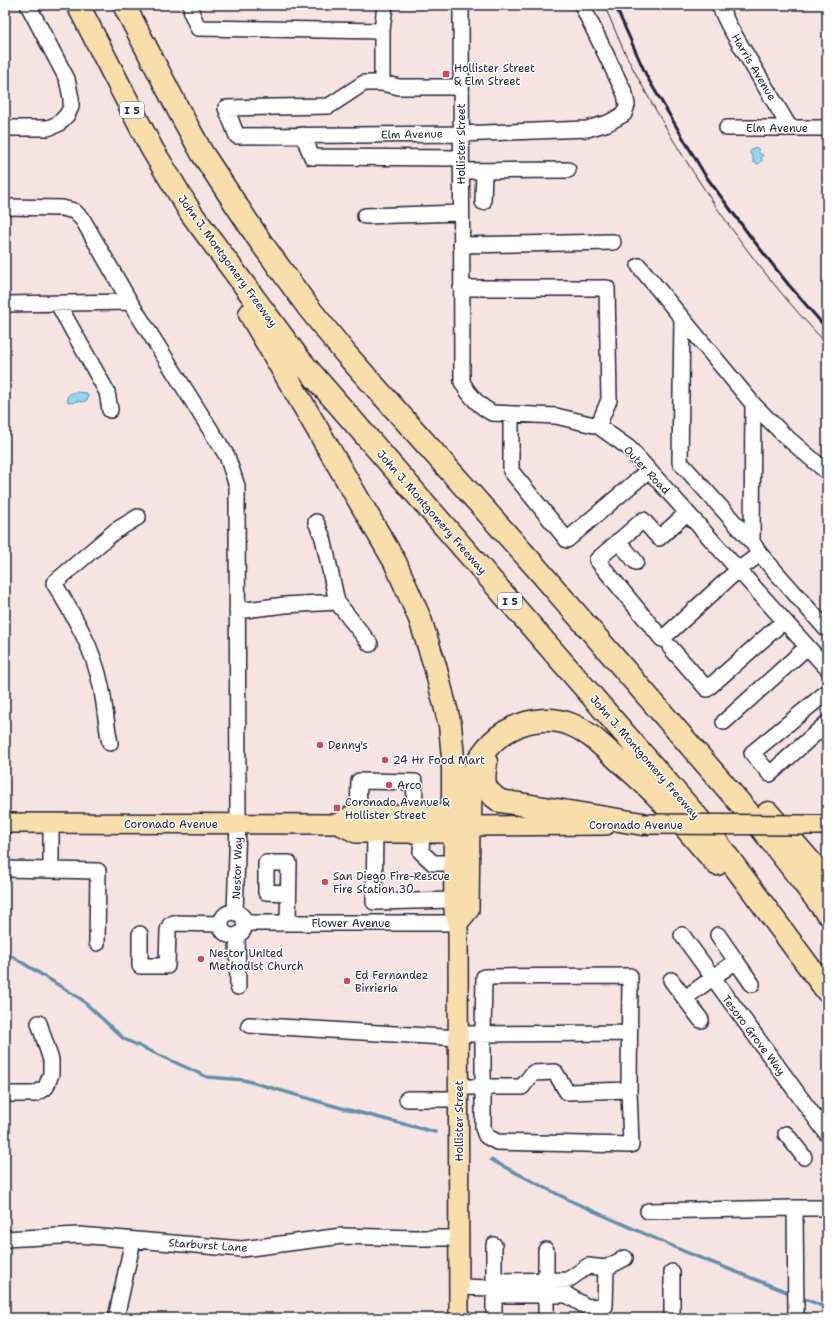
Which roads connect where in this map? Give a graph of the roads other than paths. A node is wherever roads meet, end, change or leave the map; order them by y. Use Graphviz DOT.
graph roads {
  1 [pos="28,5"];
  2 [pos="78,5"];
  3 [pos="124,5"];
  4 [pos="140,5"];
  5 [pos="191,5"];
  6 [pos="385,5"];
  7 [pos="461,5"];
  8 [pos="582,5"];
  9 [pos="719,5"];
  10 [pos="382,31"];
  11 [pos="382,83"];
  12 [pos="461,87"];
  13 [pos="179,111"];
  14 [pos="5,128"];
  15 [pos="727,128"];
  16 [pos="790,128"];
  17 [pos="827,128"];
  18 [pos="461,134"];
  19 [pos="303,136"];
  20 [pos="461,165"];
  21 [pos="568,170"];
  22 [pos="484,171"];
  23 [pos="483,202"];
  24 [pos="5,207"];
  25 [pos="191,213"];
  26 [pos="461,213"];
  27 [pos="365,216"];
  28 [pos="613,242"];
  29 [pos="461,245"];
  30 [pos="639,266"];
  31 [pos="461,286"];
  32 [pos="130,302"];
  33 [pos="5,304"];
  34 [pos="58,304"];
  35 [pos="682,320"];
  36 [pos="752,404"];
  37 [pos="110,410"];
  38 [pos="511,414"];
  39 [pos="598,426"];
  40 [pos="649,470"];
  41 [pos="827,472"];
  42 [pos="687,513"];
  43 [pos="138,517"];
  44 [pos="316,522"];
  45 [pos="618,542"];
  46 [pos="756,548"];
  47 [pos="636,562"];
  48 [pos="738,570"];
  49 [pos="337,602"];
  50 [pos="237,611"];
  51 [pos="784,621"];
  52 [pos="588,628"];
  53 [pos="827,630"];
  54 [pos="370,644"];
  55 [pos="670,647"];
  56 [pos="807,647"];
  57 [pos="827,668"];
  58 [pos="827,692"];
  59 [pos="724,722"];
  60 [pos="827,723"];
  61 [pos="110,743"];
  62 [pos="486,750"];
  63 [pos="358,815"];
  64 [pos="414,815"];
  65 [pos="5,823"];
  66 [pos="51,823"];
  67 [pos="238,824"];
  68 [pos="338,824"];
  69 [pos="643,824"];
  70 [pos="458,825"];
  71 [pos="820,825"];
  72 [pos="375,833"];
  73 [pos="422,833"];
  74 [pos="454,863"];
  75 [pos="5,869"];
  76 [pos="51,870"];
  77 [pos="827,881"];
  78 [pos="288,892"];
  79 [pos="454,900"];
  80 [pos="827,913"];
  81 [pos="288,923"];
  82 [pos="458,923"];
  83 [pos="239,924"];
  84 [pos="140,934"];
  85 [pos="718,934"];
  86 [pos="682,936"];
  87 [pos="97,943"];
  88 [pos="736,961"];
  89 [pos="712,978"];
  90 [pos="671,980"];
  91 [pos="752,984"];
  92 [pos="238,987"];
  93 [pos="827,991"];
  94 [pos="827,995"];
  95 [pos="685,998"];
  96 [pos="701,1020"];
  97 [pos="39,1023"];
  98 [pos="249,1025"];
  99 [pos="629,1033"];
  100 [pos="482,1034"];
  101 [pos="459,1036"];
  102 [pos="483,1087"];
  103 [pos="629,1090"];
  104 [pos="459,1093"];
  105 [pos="5,1094"];
  106 [pos="406,1099"];
  107 [pos="786,1134"];
  108 [pos="827,1134"];
  109 [pos="804,1157"];
  110 [pos="795,1208"];
  111 [pos="827,1208"];
  112 [pos="648,1211"];
  113 [pos="459,1238"];
  114 [pos="5,1239"];
  115 [pos="133,1240"];
  116 [pos="494,1245"];
  117 [pos="546,1250"];
  118 [pos="625,1258"];
  119 [pos="606,1268"];
  120 [pos="672,1272"];
  121 [pos="459,1287"];
  122 [pos="493,1288"];
  123 [pos="546,1288"];
  124 [pos="796,1317"];
  125 [pos="116,1318"];
  126 [pos="459,1318"];
  127 [pos="494,1318"];
  128 [pos="546,1318"];
  129 [pos="672,1318"];
  1 -- 14 [label="street"];
  2 -- 25 [label="highway, John J. Montgomery Freeway / I 5"];
  3 -- 13 [label="highway"];
  4 -- 13 [label="highway"];
  5 -- 10 [label="street"];
  6 -- 10 [label="street"];
  7 -- 12 [label="street, Hollister Street"];
  8 -- 18 [label="street, Elm Avenue"];
  9 -- 16 [label="street, Harris Avenue"];
  10 -- 11 [label="street"];
  11 -- 12 [label="street"];
  11 -- 19 [label="street, Elm Avenue"];
  12 -- 18 [label="street, Hollister Street"];
  13 -- 52 [label="highway"];
  15 -- 16 [label="street, Elm Avenue"];
  16 -- 17 [label="street, Elm Avenue"];
  18 -- 19 [label="street, Elm Avenue"];
  18 -- 20 [label="street, Hollister Street"];
  19 -- 20 [label="street"];
  20 -- 22 [label="street"];
  20 -- 26 [label="street, Hollister Street"];
  21 -- 22 [label="street"];
  22 -- 23 [label="street"];
  24 -- 32 [label="street, Nestor Way"];
  25 -- 70 [label="highway"];
  25 -- 93 [label="highway, John J. Montgomery Freeway / I 5"];
  26 -- 27 [label="street"];
  26 -- 29 [label="street, Hollister Street"];
  28 -- 29 [label="street"];
  29 -- 31 [label="street, Hollister Street"];
  30 -- 35 [label="street"];
  31 -- 38 [label="street, Outer Road"];
  31 -- 39 [label="street"];
  32 -- 34 [label="street"];
  32 -- 50 [label="street, Nestor Way"];
  33 -- 34 [label="street"];
  34 -- 37 [label="street"];
  35 -- 36 [label="street"];
  35 -- 46 [label="street"];
  36 -- 41 [label="street"];
  36 -- 46 [label="street"];
  38 -- 39 [label="street, Outer Road"];
  38 -- 40 [label="street"];
  39 -- 40 [label="street, Outer Road"];
  40 -- 42 [label="street, Outer Road"];
  42 -- 45 [label="street"];
  42 -- 48 [label="street, Outer Road"];
  43 -- 61 [label="street"];
  44 -- 49 [label="street"];
  45 -- 47 [label="street"];
  45 -- 48 [label="street"];
  46 -- 48 [label="street"];
  46 -- 53 [label="street"];
  48 -- 51 [label="street, Outer Road"];
  49 -- 50 [label="street"];
  49 -- 54 [label="street"];
  50 -- 67 [label="street, Nestor Way"];
  51 -- 55 [label="street"];
  51 -- 56 [label="street, Outer Road"];
  52 -- 77 [label="highway"];
  52 -- 80 [label="highway"];
  56 -- 57 [label="street, Outer Road"];
  56 -- 59 [label="street"];
  58 -- 60 [label="street"];
  62 -- 69 [label="highway"];
  62 -- 70 [label="highway"];
  62 -- 94 [label="highway"];
  63 -- 64 [label="main road, Coronado Avenue"];
  63 -- 64 [label="street"];
  63 -- 68 [label="main road, Coronado Avenue"];
  64 -- 70 [label="main road, Coronado Avenue"];
  65 -- 66 [label="main road, Coronado Avenue"];
  66 -- 67 [label="main road, Coronado Avenue"];
  66 -- 76 [label="street"];
  67 -- 68 [label="main road, Coronado Avenue"];
  67 -- 83 [label="street, Nestor Way"];
  68 -- 72 [label="main road, Coronado Avenue"];
  69 -- 70 [label="main road, Coronado Avenue"];
  69 -- 71 [label="main road, Coronado Avenue, bridge"];
  70 -- 73 [label="main road, Coronado Avenue"];
  70 -- 74 [label="main road, Hollister Street"];
  70 -- 82 [label="main road"];
  72 -- 73 [label="main road, Coronado Avenue"];
  72 -- 79 [label="street"];
  73 -- 74 [label="street"];
  74 -- 79 [label="main road, Hollister Street"];
  75 -- 76 [label="street"];
  76 -- 87 [label="street"];
  78 -- 81 [label="street"];
  79 -- 82 [label="main road, Hollister Street"];
  81 -- 82 [label="street, Flower Avenue"];
  81 -- 83 [label="street, Flower Avenue"];
  82 -- 101 [label="main road, Hollister Street"];
  83 -- 84 [label="street"];
  83 -- 92 [label="street, Nestor Way"];
  85 -- 88 [label="street"];
  86 -- 89 [label="street, Tesoro Grove Way"];
  88 -- 89 [label="street"];
  88 -- 91 [label="street"];
  89 -- 95 [label="street"];
  89 -- 108 [label="street, Tesoro Grove Way"];
  90 -- 95 [label="street"];
  95 -- 96 [label="street"];
  97 -- 105 [label="street"];
  98 -- 101 [label="street"];
  99 -- 100 [label="street"];
  99 -- 100 [label="street"];
  99 -- 103 [label="street"];
  100 -- 101 [label="street"];
  100 -- 102 [label="street"];
  101 -- 104 [label="main road, Hollister Street"];
  102 -- 103 [label="street"];
  102 -- 103 [label="street"];
  102 -- 104 [label="street"];
  104 -- 106 [label="street"];
  104 -- 113 [label="main road, Hollister Street"];
  107 -- 109 [label="street"];
  110 -- 111 [label="street"];
  110 -- 112 [label="street"];
  110 -- 124 [label="street"];
  113 -- 115 [label="street, Starburst Lane"];
  113 -- 121 [label="main road, Hollister Street"];
  114 -- 115 [label="street, Starburst Lane"];
  115 -- 125 [label="street"];
  116 -- 122 [label="street"];
  117 -- 123 [label="street"];
  118 -- 119 [label="street"];
  119 -- 123 [label="street"];
  119 -- 123 [label="street"];
  120 -- 129 [label="street"];
  121 -- 122 [label="street"];
  121 -- 126 [label="main road, Hollister Street"];
  122 -- 123 [label="street"];
  122 -- 127 [label="street"];
  123 -- 128 [label="street"];
}
